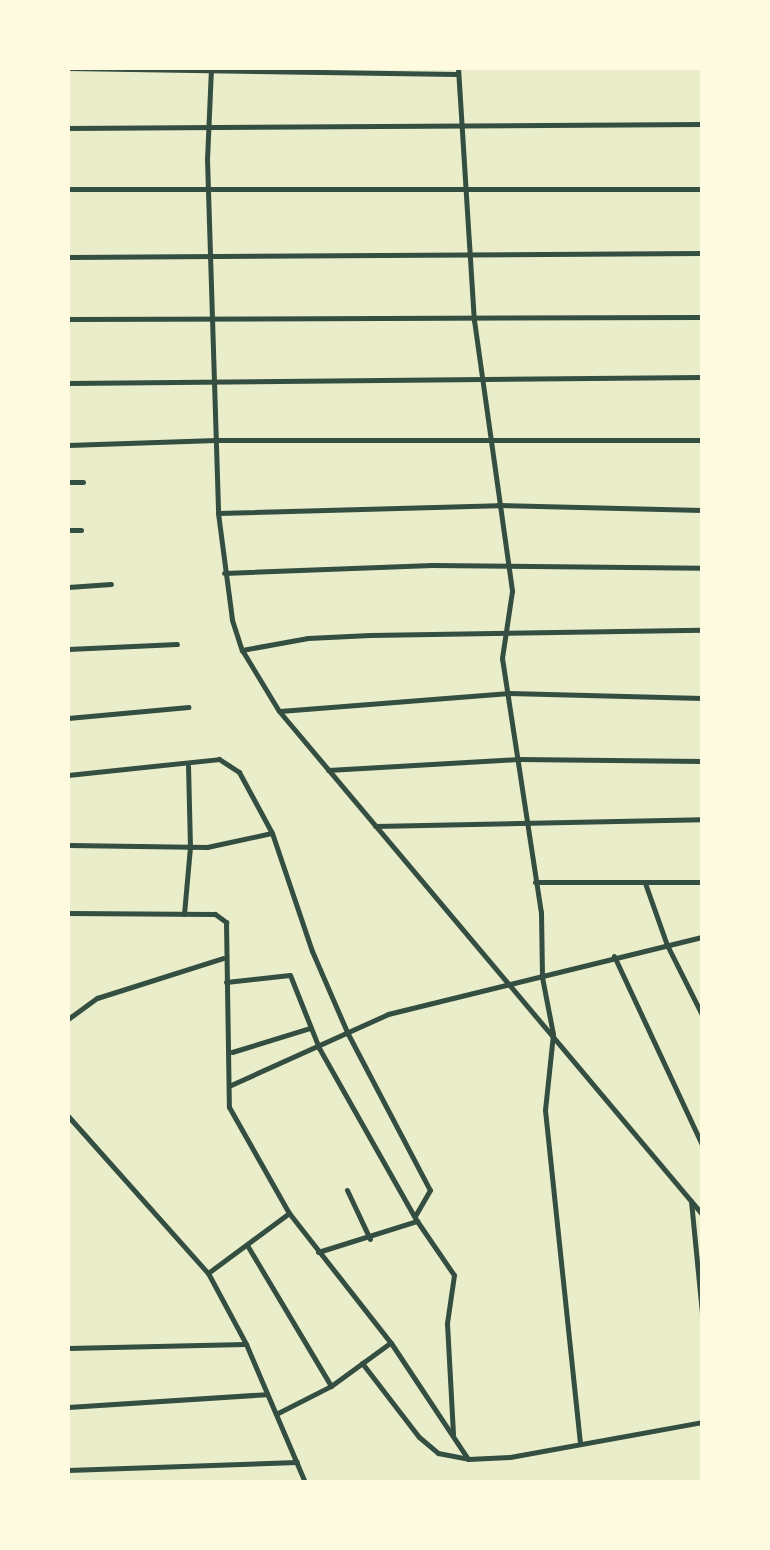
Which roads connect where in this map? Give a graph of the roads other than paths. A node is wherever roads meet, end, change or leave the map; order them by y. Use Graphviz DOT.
graph roads {
  1 [pos="68,68"];
  2 [pos="211,68"];
  3 [pos="457,71"];
  4 [pos="702,124"];
  5 [pos="209,127"];
  6 [pos="68,128"];
  7 [pos="458,128"];
  8 [pos="209,187"];
  9 [pos="68,189"];
  10 [pos="702,189"];
  11 [pos="464,190"];
  12 [pos="211,253"];
  13 [pos="702,253"];
  14 [pos="473,254"];
  15 [pos="68,257"];
  16 [pos="702,317"];
  17 [pos="213,318"];
  18 [pos="68,319"];
  19 [pos="474,320"];
  20 [pos="702,377"];
  21 [pos="483,380"];
  22 [pos="216,381"];
  23 [pos="68,383"];
  24 [pos="488,439"];
  25 [pos="216,440"];
  26 [pos="702,440"];
  27 [pos="68,445"];
  28 [pos="68,482"];
  29 [pos="83,482"];
  30 [pos="498,505"];
  31 [pos="702,510"];
  32 [pos="218,513"];
  33 [pos="68,530"];
  34 [pos="81,530"];
  35 [pos="509,566"];
  36 [pos="702,568"];
  37 [pos="224,573"];
  38 [pos="111,584"];
  39 [pos="68,587"];
  40 [pos="702,630"];
  41 [pos="502,633"];
  42 [pos="177,644"];
  43 [pos="68,649"];
  44 [pos="242,650"];
  45 [pos="509,693"];
  46 [pos="702,698"];
  47 [pos="189,707"];
  48 [pos="279,711"];
  49 [pos="68,718"];
  50 [pos="518,759"];
  51 [pos="702,761"];
  52 [pos="188,766"];
  53 [pos="328,770"];
  54 [pos="68,775"];
  55 [pos="702,819"];
  56 [pos="526,825"];
  57 [pos="375,826"];
  58 [pos="272,833"];
  59 [pos="68,845"];
  60 [pos="190,847"];
  61 [pos="535,882"];
  62 [pos="702,882"];
  63 [pos="645,883"];
  64 [pos="68,913"];
  65 [pos="184,914"];
  66 [pos="702,937"];
  67 [pos="667,945"];
  68 [pos="614,956"];
  69 [pos="223,958"];
  70 [pos="542,977"];
  71 [pos="226,982"];
  72 [pos="505,983"];
  73 [pos="700,1007"];
  74 [pos="702,1015"];
  75 [pos="68,1019"];
  76 [pos="310,1028"];
  77 [pos="348,1034"];
  78 [pos="553,1034"];
  79 [pos="319,1048"];
  80 [pos="232,1052"];
  81 [pos="231,1085"];
  82 [pos="68,1116"];
  83 [pos="702,1145"];
  84 [pos="347,1190"];
  85 [pos="691,1200"];
  86 [pos="289,1213"];
  87 [pos="702,1214"];
  88 [pos="416,1219"];
  89 [pos="370,1239"];
  90 [pos="247,1245"];
  91 [pos="318,1252"];
  92 [pos="208,1273"];
  93 [pos="702,1314"];
  94 [pos="391,1343"];
  95 [pos="246,1344"];
  96 [pos="68,1348"];
  97 [pos="362,1363"];
  98 [pos="331,1386"];
  99 [pos="267,1394"];
  100 [pos="68,1407"];
  101 [pos="276,1414"];
  102 [pos="702,1422"];
  103 [pos="453,1435"];
  104 [pos="580,1441"];
  105 [pos="468,1459"];
  106 [pos="297,1462"];
  107 [pos="68,1470"];
  108 [pos="305,1482"];
  1 -- 2 [label="street"];
  2 -- 3 [label="street"];
  2 -- 5 [label="street"];
  3 -- 7 [label="street"];
  4 -- 7 [label="street"];
  5 -- 6 [label="street"];
  5 -- 7 [label="street"];
  5 -- 8 [label="street"];
  7 -- 11 [label="street"];
  8 -- 9 [label="street"];
  8 -- 11 [label="street"];
  8 -- 12 [label="street"];
  10 -- 11 [label="street"];
  11 -- 14 [label="street"];
  12 -- 14 [label="street"];
  12 -- 15 [label="street"];
  12 -- 17 [label="street"];
  13 -- 14 [label="street"];
  14 -- 19 [label="street"];
  16 -- 19 [label="street"];
  17 -- 18 [label="street"];
  17 -- 19 [label="street"];
  17 -- 22 [label="street"];
  19 -- 21 [label="street"];
  20 -- 21 [label="street"];
  21 -- 22 [label="street"];
  21 -- 24 [label="street"];
  22 -- 23 [label="street"];
  22 -- 25 [label="street"];
  24 -- 25 [label="street"];
  24 -- 26 [label="street"];
  24 -- 30 [label="street"];
  25 -- 27 [label="street"];
  25 -- 32 [label="street"];
  28 -- 29 [label="street"];
  30 -- 31 [label="street"];
  30 -- 32 [label="street"];
  30 -- 35 [label="street"];
  32 -- 37 [label="street"];
  33 -- 34 [label="street"];
  35 -- 36 [label="street"];
  35 -- 37 [label="street"];
  35 -- 41 [label="street"];
  37 -- 44 [label="street"];
  38 -- 39 [label="street"];
  40 -- 41 [label="street"];
  41 -- 44 [label="street"];
  41 -- 45 [label="street"];
  42 -- 43 [label="street"];
  44 -- 48 [label="street"];
  45 -- 46 [label="street"];
  45 -- 48 [label="street"];
  45 -- 50 [label="street"];
  47 -- 49 [label="street"];
  48 -- 53 [label="street"];
  50 -- 51 [label="street"];
  50 -- 53 [label="street"];
  50 -- 56 [label="street"];
  52 -- 54 [label="street"];
  52 -- 58 [label="street"];
  52 -- 60 [label="street"];
  53 -- 57 [label="street"];
  55 -- 56 [label="street"];
  56 -- 57 [label="street"];
  56 -- 61 [label="street"];
  57 -- 72 [label="street"];
  58 -- 60 [label="street"];
  58 -- 77 [label="street"];
  59 -- 60 [label="street"];
  60 -- 65 [label="street"];
  61 -- 63 [label="street"];
  61 -- 70 [label="street"];
  62 -- 63 [label="street"];
  63 -- 67 [label="street"];
  64 -- 65 [label="street"];
  65 -- 69 [label="street"];
  66 -- 67 [label="street"];
  67 -- 68 [label="street"];
  67 -- 73 [label="street"];
  68 -- 70 [label="street"];
  68 -- 83 [label="street"];
  69 -- 71 [label="street"];
  69 -- 75 [label="street"];
  70 -- 72 [label="street"];
  70 -- 78 [label="street"];
  71 -- 76 [label="street"];
  71 -- 80 [label="street"];
  72 -- 77 [label="street"];
  72 -- 78 [label="street"];
  73 -- 74 [label="street"];
  76 -- 79 [label="street"];
  76 -- 80 [label="street"];
  77 -- 79 [label="street"];
  77 -- 88 [label="street"];
  78 -- 85 [label="street"];
  78 -- 104 [label="street"];
  79 -- 81 [label="street"];
  79 -- 88 [label="street"];
  80 -- 81 [label="street"];
  81 -- 86 [label="street"];
  82 -- 92 [label="street"];
  84 -- 89 [label="street"];
  85 -- 87 [label="street"];
  85 -- 93 [label="street"];
  86 -- 90 [label="street"];
  86 -- 91 [label="street"];
  88 -- 89 [label="street"];
  88 -- 103 [label="street"];
  89 -- 91 [label="street"];
  90 -- 92 [label="street"];
  90 -- 98 [label="street"];
  91 -- 94 [label="street"];
  92 -- 95 [label="street"];
  94 -- 97 [label="street"];
  94 -- 103 [label="street"];
  95 -- 96 [label="street"];
  95 -- 99 [label="street"];
  97 -- 98 [label="street"];
  97 -- 105 [label="street"];
  98 -- 101 [label="street"];
  99 -- 100 [label="street"];
  99 -- 101 [label="street"];
  101 -- 106 [label="street"];
  102 -- 104 [label="street"];
  103 -- 105 [label="street"];
  104 -- 105 [label="street"];
  106 -- 107 [label="street"];
  106 -- 108 [label="street"];
}
